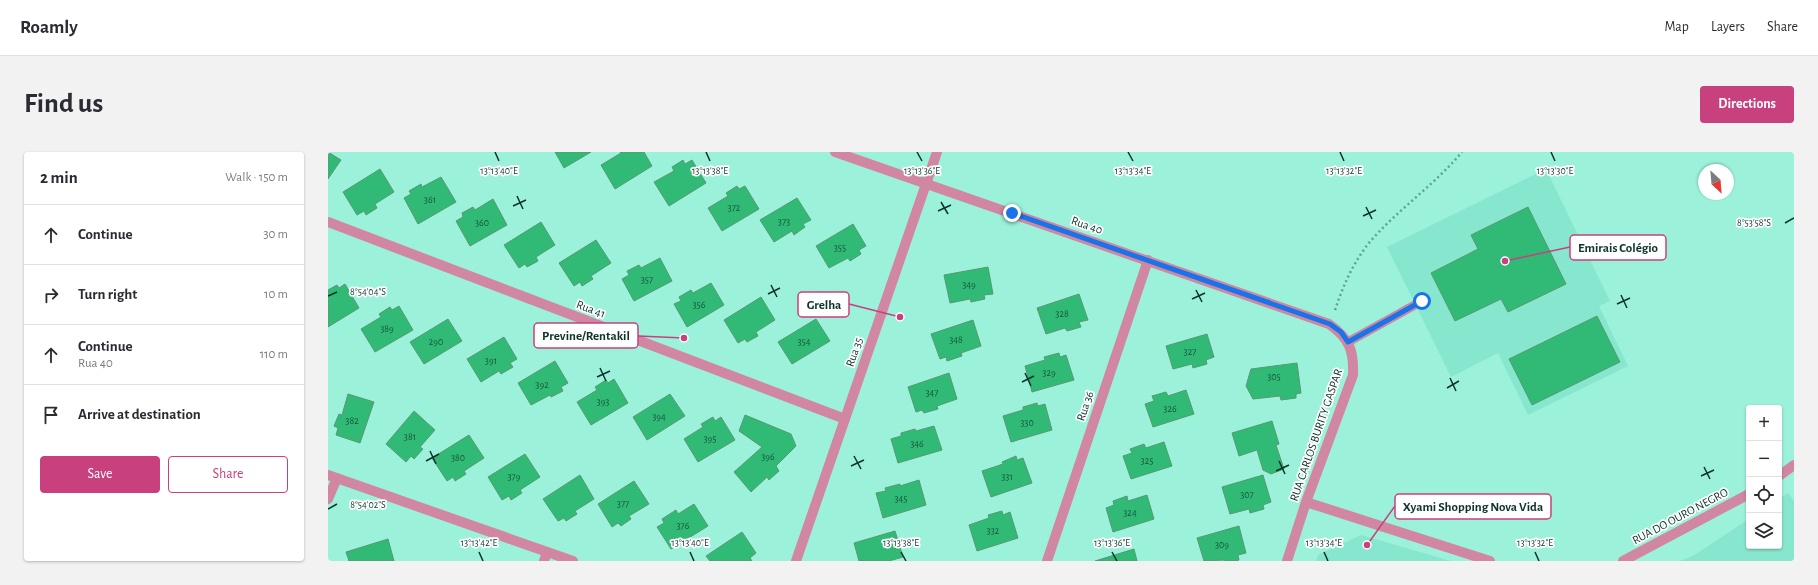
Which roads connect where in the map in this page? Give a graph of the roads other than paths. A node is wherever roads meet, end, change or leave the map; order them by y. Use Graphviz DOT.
graph roads {
  1 [pos="835,152"];
  2 [pos="937,152"];
  3 [pos="926,184"];
  4 [pos="328,222"];
  5 [pos="1148,260"];
  6 [pos="1422,301"];
  7 [pos="1330,324"];
  8 [pos="1348,342"];
  9 [pos="845,419"];
  10 [pos="1794,465"];
  11 [pos="1782,474"];
  12 [pos="332,477"];
  13 [pos="1746,496"];
  14 [pos="328,499"];
  15 [pos="1306,502"];
  16 [pos="545,557"];
  17 [pos="573,561"];
  18 [pos="796,561"];
  19 [pos="1047,561"];
  20 [pos="1287,561"];
  21 [pos="1490,561"];
  22 [pos="1623,561"];
  1 -- 3 [label="street, Rua 40"];
  2 -- 3 [label="street, Rua 35"];
  3 -- 5 [label="street, Rua 40"];
  3 -- 9 [label="street, Rua 35"];
  4 -- 9 [label="street, Rua 41"];
  5 -- 7 [label="street, Rua 40"];
  5 -- 19 [label="street, Rua 36"];
  6 -- 8 [label="lane"];
  7 -- 8 [label="street, RUA CARLOS BURITY GASPAR"];
  8 -- 15 [label="street, RUA CARLOS BURITY GASPAR"];
  9 -- 18 [label="street, Rua 35"];
  10 -- 11 [label="street"];
  12 -- 14 [label="street"];
  12 -- 16 [label="street"];
  13 -- 22 [label="street, RUA DO OURO NEGRO"];
  15 -- 20 [label="street, RUA CARLOS BURITY GASPAR"];
  15 -- 21 [label="street"];
  16 -- 17 [label="street"];
}
